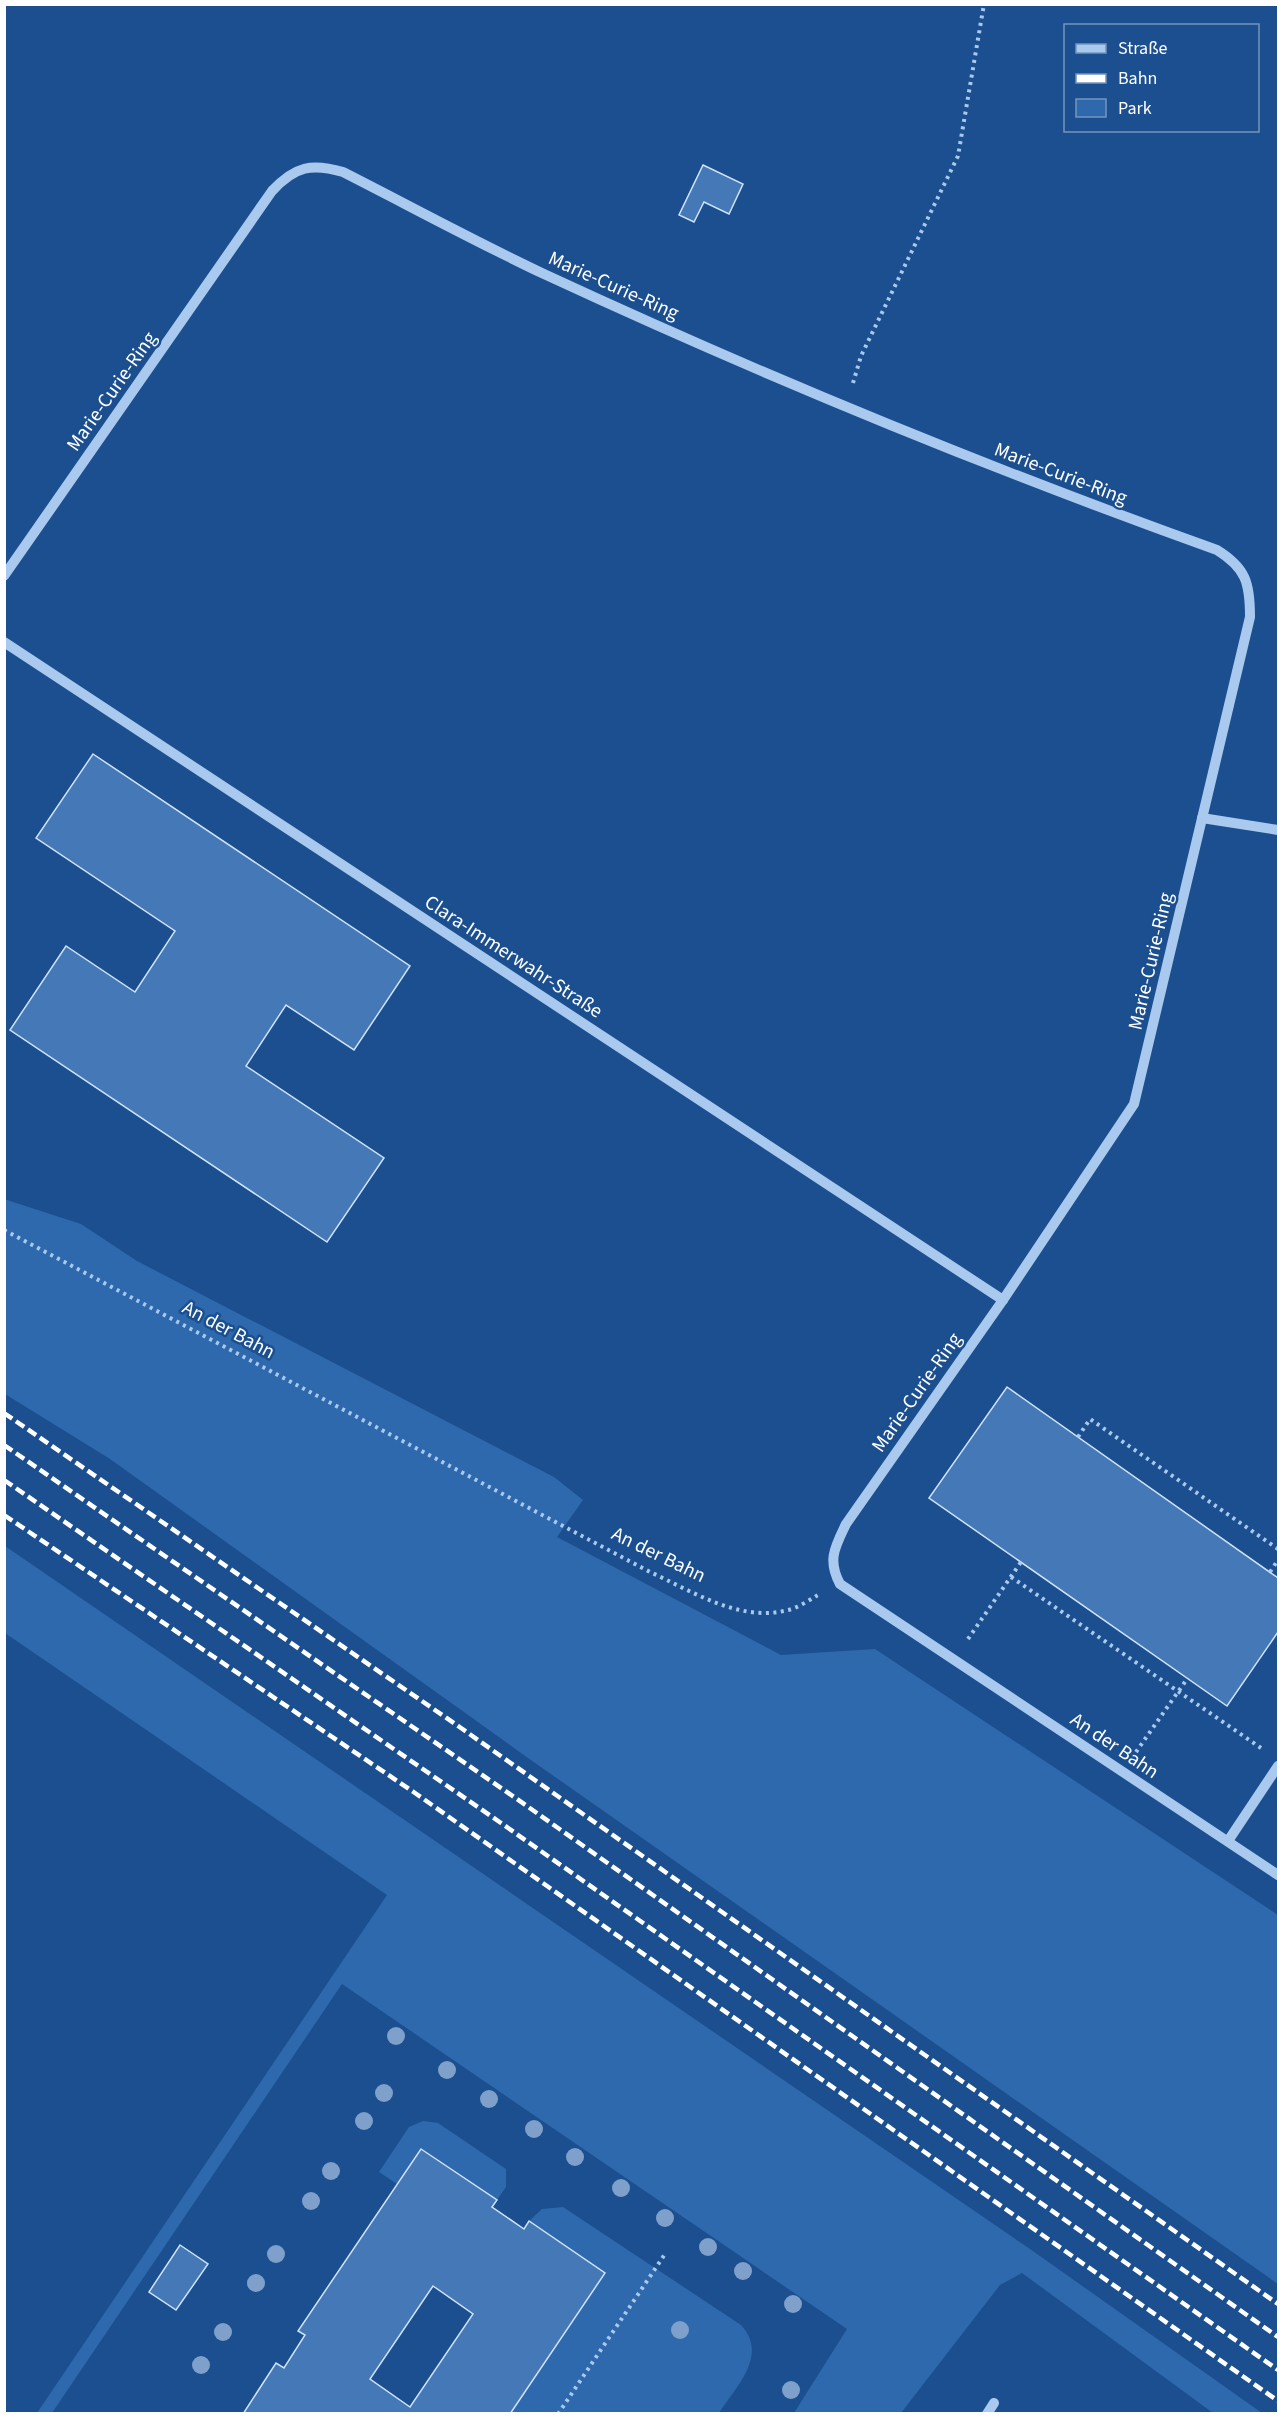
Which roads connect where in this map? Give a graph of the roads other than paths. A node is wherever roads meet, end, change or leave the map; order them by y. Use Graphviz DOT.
graph roads {
  1 [pos="4,576"];
  2 [pos="4,642"];
  3 [pos="1202,818"];
  4 [pos="1278,830"];
  5 [pos="1003,1300"];
  6 [pos="840,1584"];
  7 [pos="1278,1766"];
  8 [pos="1228,1841"];
  9 [pos="1278,1875"];
  10 [pos="994,2403"];
  11 [pos="987,2414"];
  1 -- 3 [label="street, Marie-Curie-Ring"];
  2 -- 5 [label="street, Clara-Immerwahr-Straße"];
  3 -- 4 [label="street"];
  3 -- 5 [label="street, Marie-Curie-Ring"];
  5 -- 6 [label="street, Marie-Curie-Ring"];
  6 -- 8 [label="street, An der Bahn"];
  7 -- 8 [label="street"];
  8 -- 9 [label="street, An der Bahn"];
  10 -- 11 [label="street"];
}
